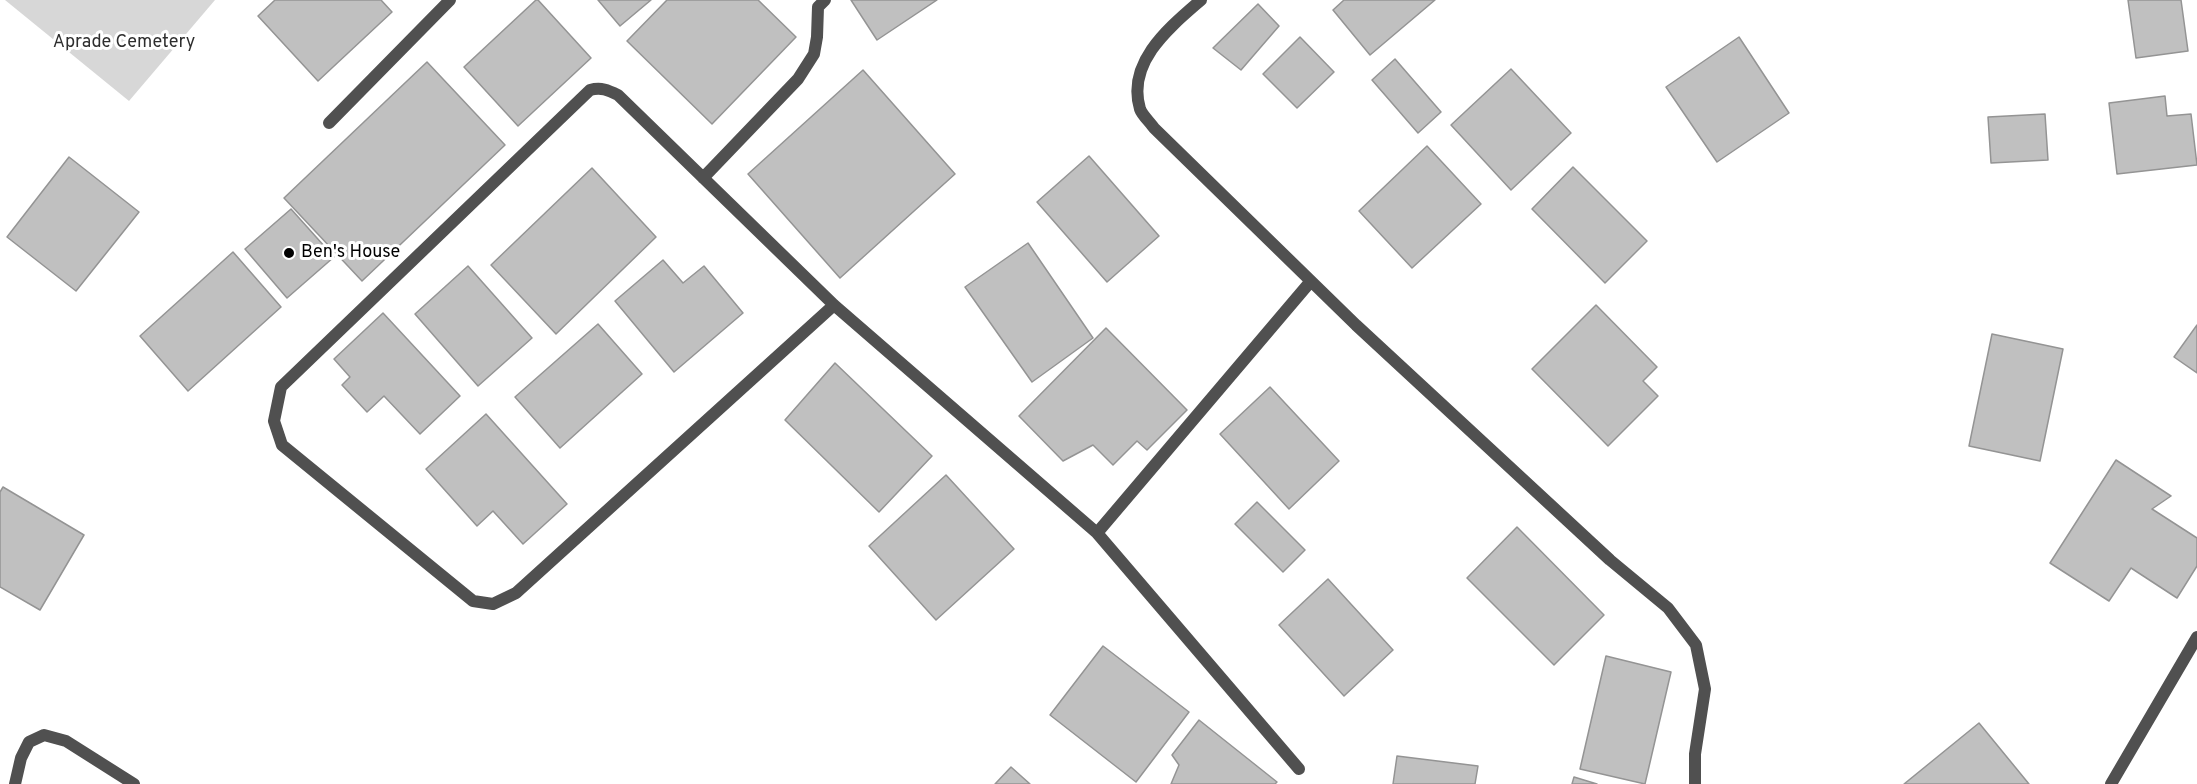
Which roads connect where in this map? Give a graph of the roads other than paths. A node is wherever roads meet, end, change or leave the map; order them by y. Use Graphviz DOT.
graph roads {
  1 [pos="450,0"];
  2 [pos="1201,0"];
  3 [pos="818,2"];
  4 [pos="329,123"];
  5 [pos="703,178"];
  6 [pos="1311,281"];
  7 [pos="834,305"];
  8 [pos="1097,533"];
  9 [pos="2197,637"];
  10 [pos="1299,769"];
  11 [pos="15,784"];
  12 [pos="134,784"];
  13 [pos="1695,784"];
  14 [pos="2111,784"];
  1 -- 4 [label="street"];
  2 -- 6 [label="street"];
  3 -- 5 [label="street"];
  5 -- 7 [label="street"];
  5 -- 7 [label="street"];
  6 -- 8 [label="street"];
  6 -- 13 [label="street"];
  7 -- 8 [label="street"];
  8 -- 10 [label="street"];
  9 -- 14 [label="street"];
  11 -- 12 [label="street"];
}
